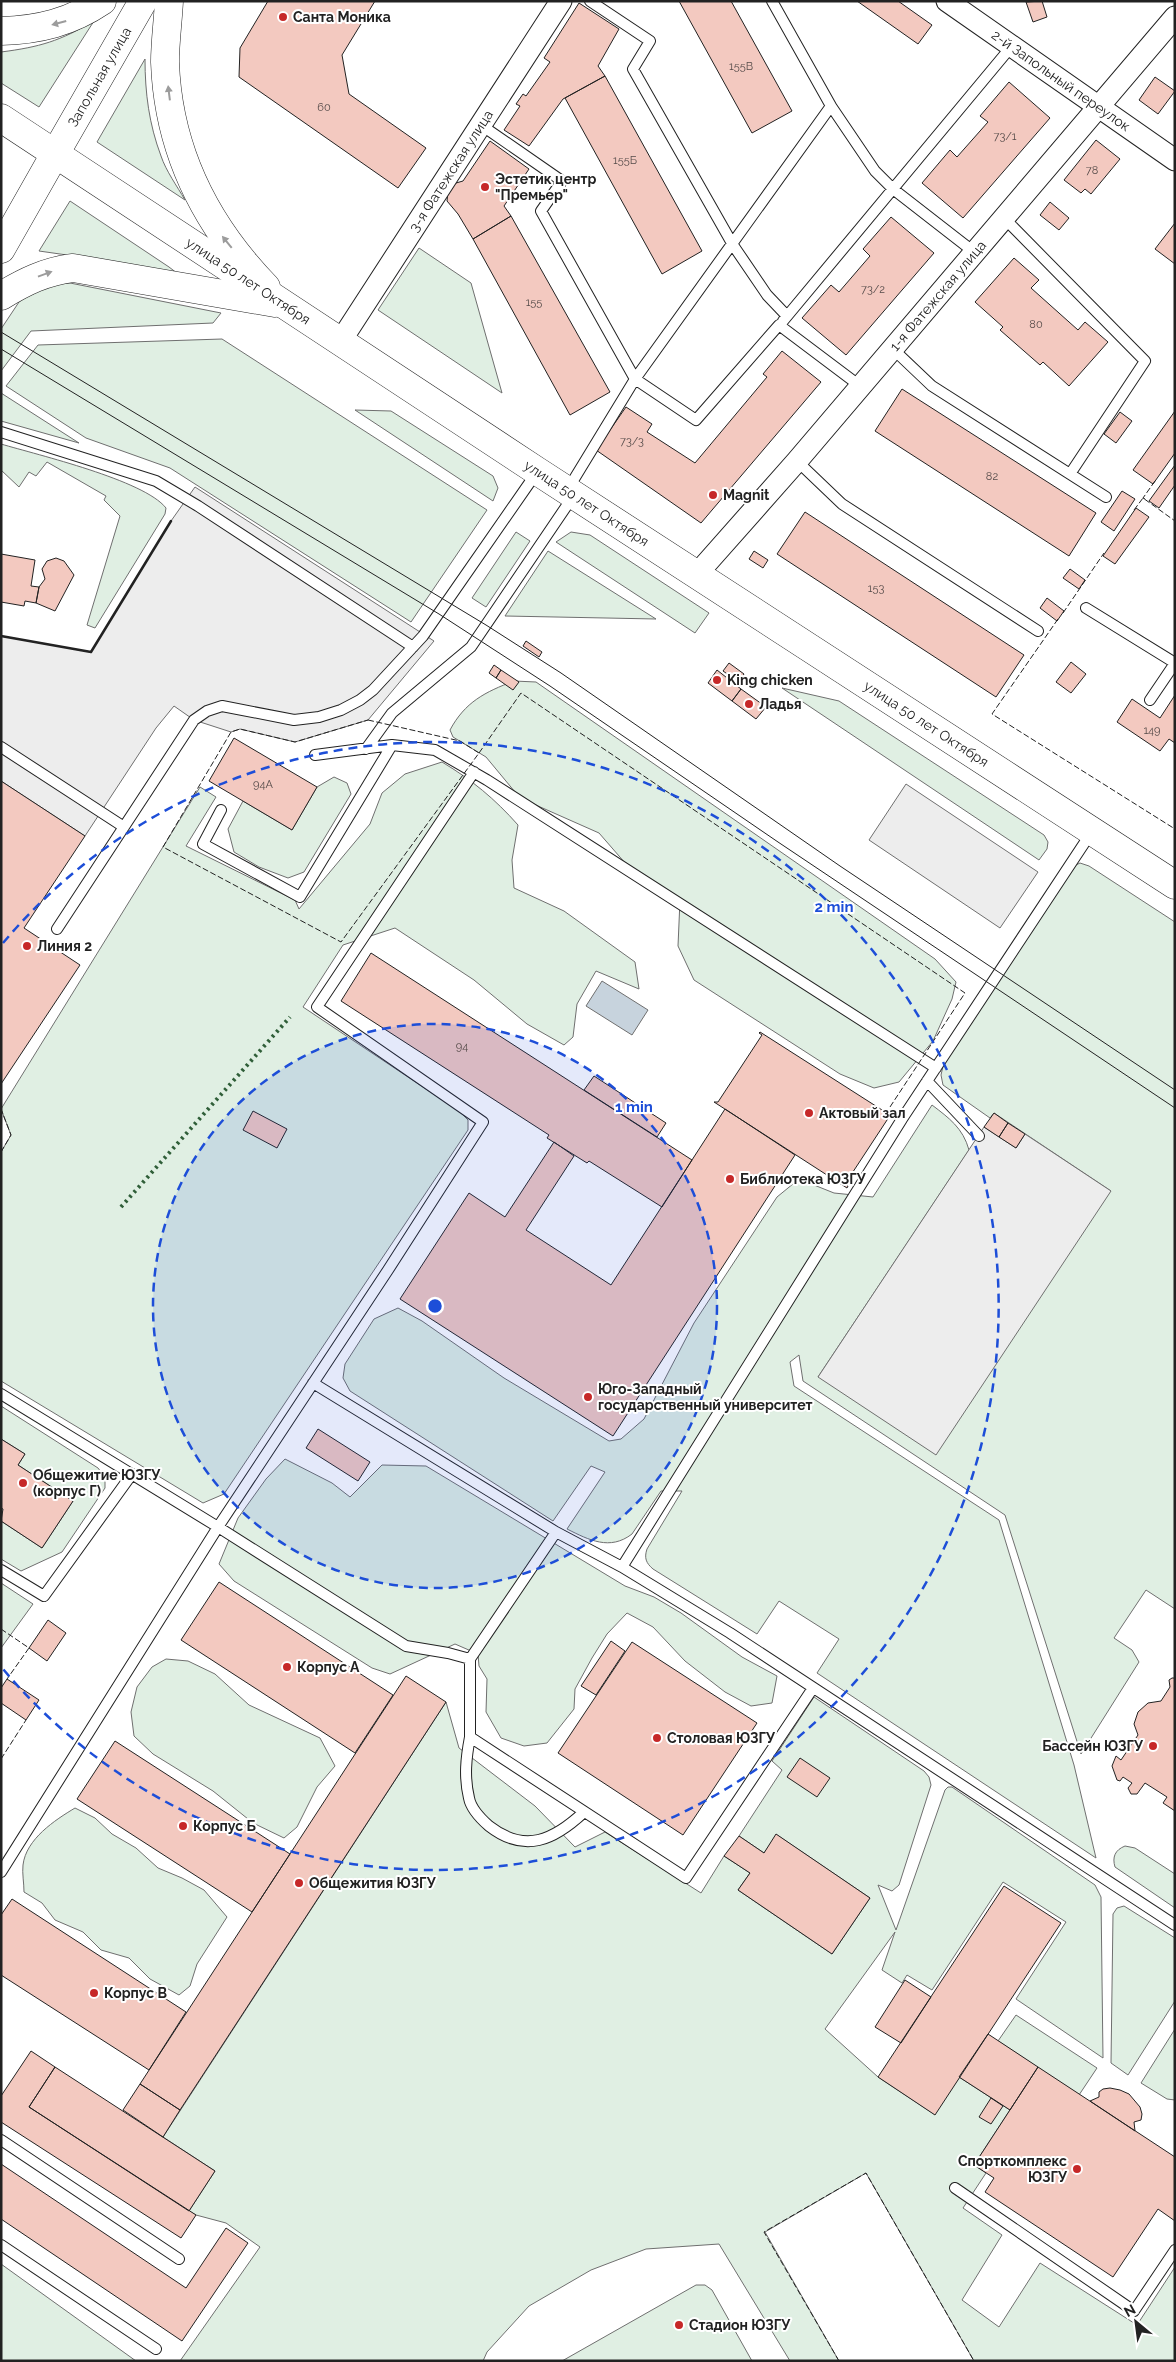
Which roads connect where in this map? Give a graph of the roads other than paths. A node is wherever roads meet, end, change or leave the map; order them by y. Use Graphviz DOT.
graph roads {
  1 [pos="102,1"];
  2 [pos="143,1"];
  3 [pos="169,1"];
  4 [pos="561,1"];
  5 [pos="590,1"];
  6 [pos="772,1"];
  7 [pos="948,1"];
  8 [pos="1175,17"];
  9 [pos="1,31"];
  10 [pos="1011,47"];
  11 [pos="831,106"];
  12 [pos="1098,106"];
  13 [pos="1,118"];
  14 [pos="481,125"];
  15 [pos="55,154"];
  16 [pos="1175,160"];
  17 [pos="893,188"];
  18 [pos="1004,218"];
  19 [pos="733,245"];
  20 [pos="1,249"];
  21 [pos="974,252"];
  22 [pos="1,296"];
  23 [pos="283,304"];
  24 [pos="787,316"];
  25 [pos="779,325"];
  26 [pos="340,342"];
  27 [pos="892,348"];
  28 [pos="635,379"];
  29 [pos="860,386"];
  30 [pos="1,432"];
  31 [pos="797,461"];
  32 [pos="537,471"];
  33 [pos="1070,474"];
  34 [pos="571,492"];
  35 [pos="1106,497"];
  36 [pos="697,574"];
  37 [pos="1086,608"];
  38 [pos="1038,631"];
  39 [pos="413,647"];
  40 [pos="1175,663"];
  41 [pos="1150,700"];
  42 [pos="392,745"];
  43 [pos="1,748"];
  44 [pos="366,749"];
  45 [pos="314,755"];
  46 [pos="474,772"];
  47 [pos="221,810"];
  48 [pos="124,827"];
  49 [pos="1092,831"];
  50 [pos="1175,885"];
  51 [pos="58,929"];
  52 [pos="936,1068"];
  53 [pos="927,1081"];
  54 [pos="979,1136"];
  55 [pos="313,1382"];
  56 [pos="1,1394"];
  57 [pos="132,1474"];
  58 [pos="218,1527"];
  59 [pos="556,1532"];
  60 [pos="622,1567"];
  61 [pos="1,1570"];
  62 [pos="470,1659"];
  63 [pos="813,1688"];
  64 [pos="470,1737"];
  65 [pos="584,1812"];
  66 [pos="1,1872"];
  67 [pos="1175,1925"];
  68 [pos="1,2140"];
  69 [pos="955,2188"];
  70 [pos="1,2245"];
  71 [pos="1175,2250"];
  72 [pos="179,2259"];
  73 [pos="156,2349"];
  1 -- 9 [label="main road, one-way"];
  2 -- 15 [label="main road, Запольная улица"];
  23 -- 3 [label="main road, one-way"];
  4 -- 14 [label="street, 3-я Фатежская улица"];
  5 -- 19 [label="lane"];
  6 -- 11 [label="lane"];
  7 -- 10 [label="street, 2-й Запольный переулок"];
  8 -- 12 [label="street, 1-я Фатежская улица"];
  10 -- 12 [label="street, 2-й Запольный переулок"];
  10 -- 17 [label="lane"];
  11 -- 17 [label="lane"];
  11 -- 19 [label="lane"];
  12 -- 16 [label="street, 2-й Запольный переулок"];
  12 -- 18 [label="street, 1-я Фатежская улица"];
  13 -- 15 [label="main road, улица 50 лет Октября"];
  14 -- 26 [label="street, 3-я Фатежская улица"];
  14 -- 28 [label="lane"];
  15 -- 20 [label="main road, Запольная улица"];
  15 -- 23 [label="main road, улица 50 лет Октября"];
  17 -- 21 [label="lane"];
  17 -- 24 [label="lane"];
  18 -- 21 [label="street, 1-я Фатежская улица"];
  18 -- 33 [label="lane"];
  19 -- 24 [label="lane"];
  19 -- 28 [label="lane"];
  21 -- 27 [label="street, 1-я Фатежская улица"];
  22 -- 23 [label="main road, one-way"];
  23 -- 26 [label="main road, улица 50 лет Октября"];
  24 -- 25 [label="lane"];
  25 -- 28 [label="lane"];
  25 -- 29 [label="lane"];
  26 -- 32 [label="main road, улица 50 лет Октября"];
  27 -- 29 [label="street, 1-я Фатежская улица"];
  27 -- 33 [label="lane"];
  28 -- 34 [label="lane"];
  29 -- 31 [label="street, 1-я Фатежская улица"];
  30 -- 39 [label="lane"];
  31 -- 36 [label="street, 1-я Фатежская улица"];
  31 -- 38 [label="lane"];
  32 -- 34 [label="main road, улица 50 лет Октября"];
  32 -- 39 [label="lane"];
  33 -- 35 [label="lane"];
  34 -- 36 [label="main road, улица 50 лет Октября"];
  34 -- 44 [label="lane"];
  36 -- 49 [label="main road, улица 50 лет Октября"];
  37 -- 40 [label="lane"];
  39 -- 48 [label="lane"];
  40 -- 41 [label="lane"];
  42 -- 44 [label="lane"];
  42 -- 46 [label="lane"];
  42 -- 47 [label="lane"];
  43 -- 48 [label="lane"];
  44 -- 45 [label="lane"];
  46 -- 52 [label="lane"];
  46 -- 55 [label="lane"];
  48 -- 51 [label="lane"];
  49 -- 50 [label="main road, улица 50 лет Октября"];
  49 -- 52 [label="lane"];
  52 -- 53 [label="lane"];
  53 -- 54 [label="lane"];
  53 -- 60 [label="lane"];
  55 -- 58 [label="lane"];
  55 -- 59 [label="lane"];
  56 -- 57 [label="lane"];
  57 -- 58 [label="lane"];
  57 -- 61 [label="lane"];
  58 -- 62 [label="lane"];
  58 -- 66 [label="lane"];
  59 -- 60 [label="lane"];
  59 -- 62 [label="lane"];
  60 -- 63 [label="lane"];
  62 -- 64 [label="lane"];
  63 -- 65 [label="lane"];
  63 -- 67 [label="lane"];
  64 -- 65 [label="lane"];
  64 -- 65 [label="lane"];
  68 -- 72 [label="lane"];
  69 -- 71 [label="lane"];
  70 -- 73 [label="lane"];
}
